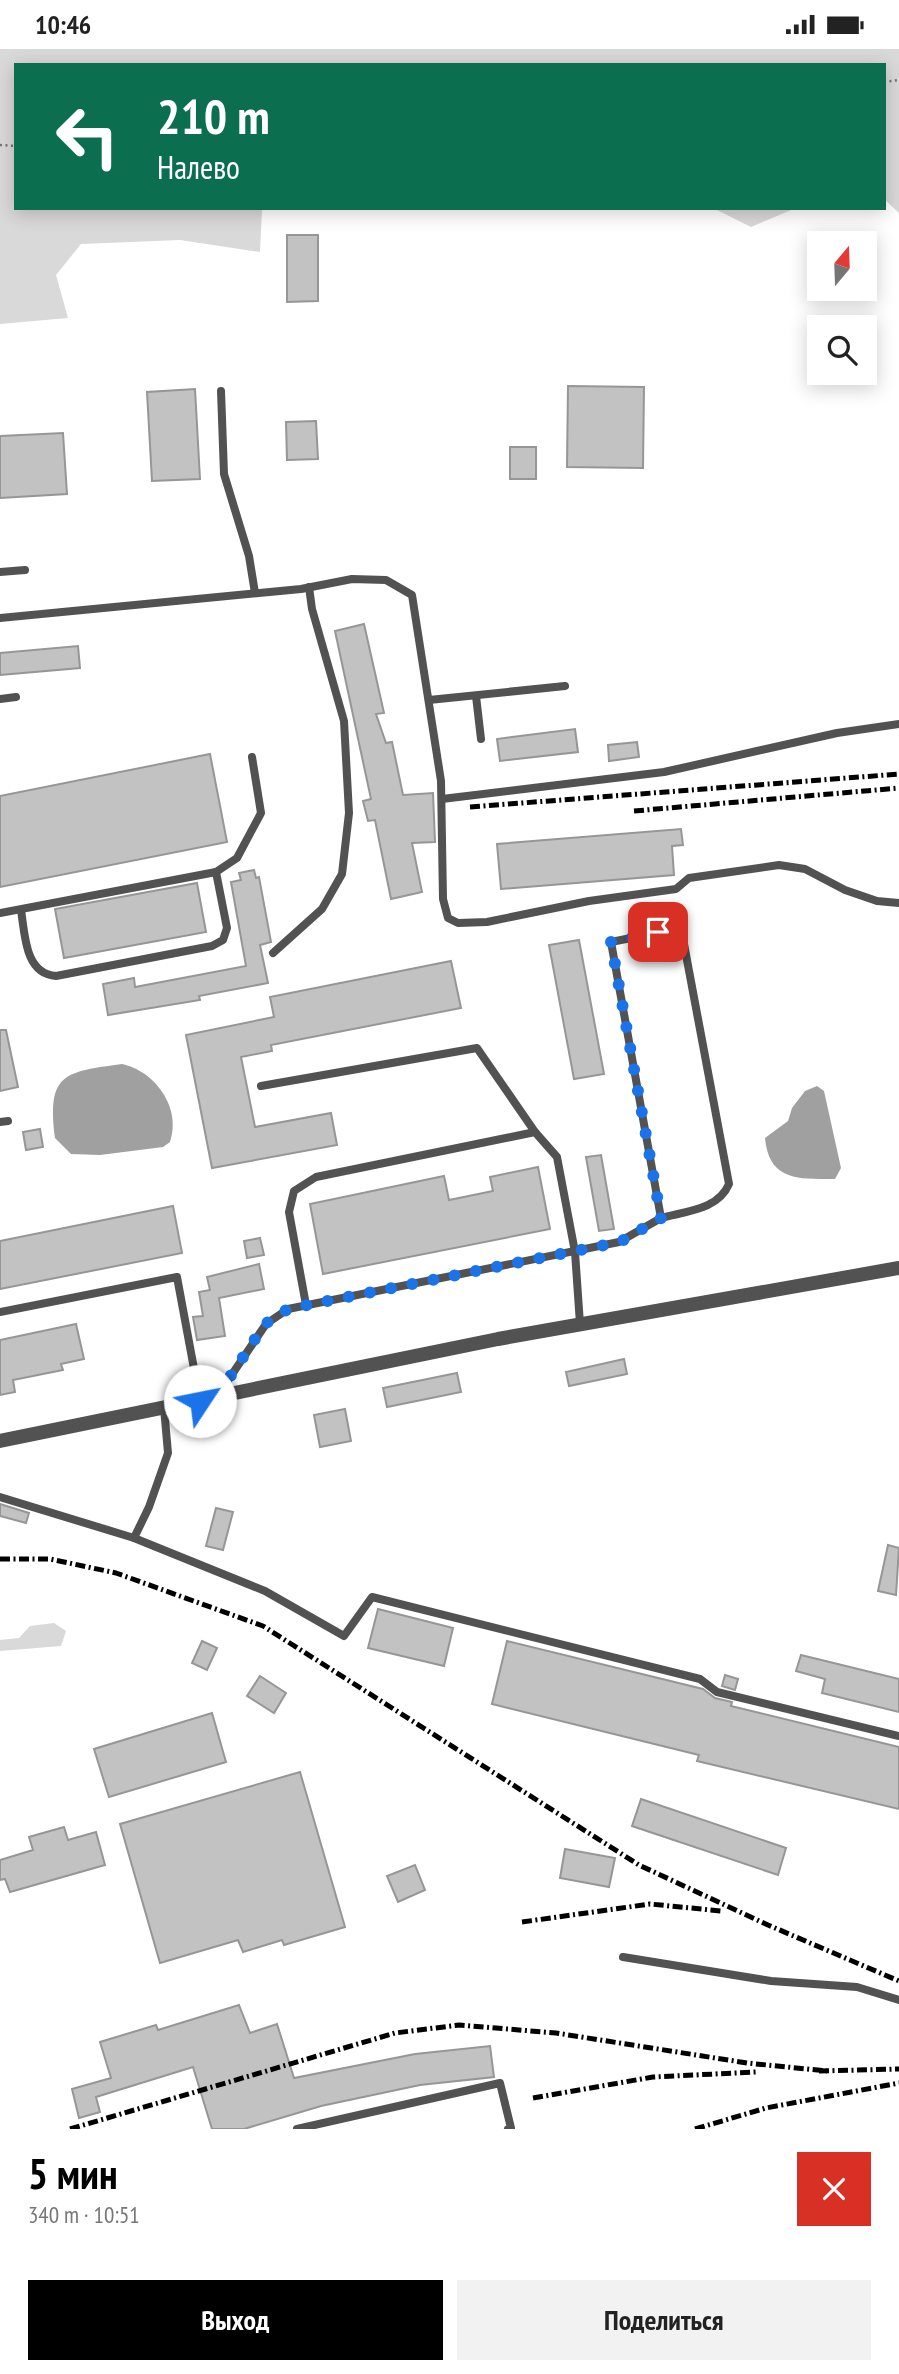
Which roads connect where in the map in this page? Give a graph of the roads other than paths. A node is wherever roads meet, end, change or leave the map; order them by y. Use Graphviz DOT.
graph roads {
  1 [pos="221,391"];
  2 [pos="25,570"];
  3 [pos="0,572"];
  4 [pos="309,587"];
  5 [pos="255,593"];
  6 [pos="0,618"];
  7 [pos="565,686"];
  8 [pos="476,696"];
  9 [pos="16,697"];
  10 [pos="0,699"];
  11 [pos="429,700"];
  12 [pos="899,724"];
  13 [pos="481,739"];
  14 [pos="252,757"];
  15 [pos="442,799"];
  16 [pos="216,871"];
  17 [pos="899,902"];
  18 [pos="20,910"];
  19 [pos="0,913"];
  20 [pos="273,953"];
  21 [pos="261,1086"];
  22 [pos="535,1132"];
  23 [pos="661,1218"];
  24 [pos="575,1252"];
  25 [pos="899,1268"];
  26 [pos="306,1305"];
  27 [pos="0,1312"];
  28 [pos="580,1324"];
  29 [pos="216,1398"];
  30 [pos="200,1401"];
  31 [pos="164,1408"];
  32 [pos="0,1441"];
  33 [pos="0,1497"];
  34 [pos="134,1538"];
  35 [pos="899,1736"];
  36 [pos="623,1957"];
  37 [pos="899,2000"];
  38 [pos="297,2129"];
  39 [pos="508,2129"];
  1 -- 5 [label="lane"];
  2 -- 3 [label="lane"];
  4 -- 5 [label="lane"];
  4 -- 11 [label="lane"];
  4 -- 20 [label="lane"];
  5 -- 6 [label="lane"];
  7 -- 8 [label="lane"];
  8 -- 11 [label="lane"];
  8 -- 13 [label="lane"];
  9 -- 10 [label="lane"];
  11 -- 15 [label="lane"];
  12 -- 15 [label="lane"];
  14 -- 16 [label="lane"];
  15 -- 17 [label="lane"];
  16 -- 18 [label="lane"];
  16 -- 18 [label="lane"];
  18 -- 19 [label="lane"];
  21 -- 22 [label="lane"];
  22 -- 24 [label="lane"];
  22 -- 26 [label="lane"];
  23 -- 23 [label="lane"];
  23 -- 24 [label="lane"];
  24 -- 26 [label="lane"];
  24 -- 28 [label="lane"];
  25 -- 28 [label="street"];
  26 -- 29 [label="lane"];
  27 -- 30 [label="lane"];
  28 -- 29 [label="street"];
  29 -- 30 [label="street"];
  30 -- 31 [label="street"];
  31 -- 32 [label="street"];
  31 -- 34 [label="lane"];
  33 -- 34 [label="lane"];
  34 -- 35 [label="lane"];
  36 -- 37 [label="lane"];
  38 -- 39 [label="lane"];
}
